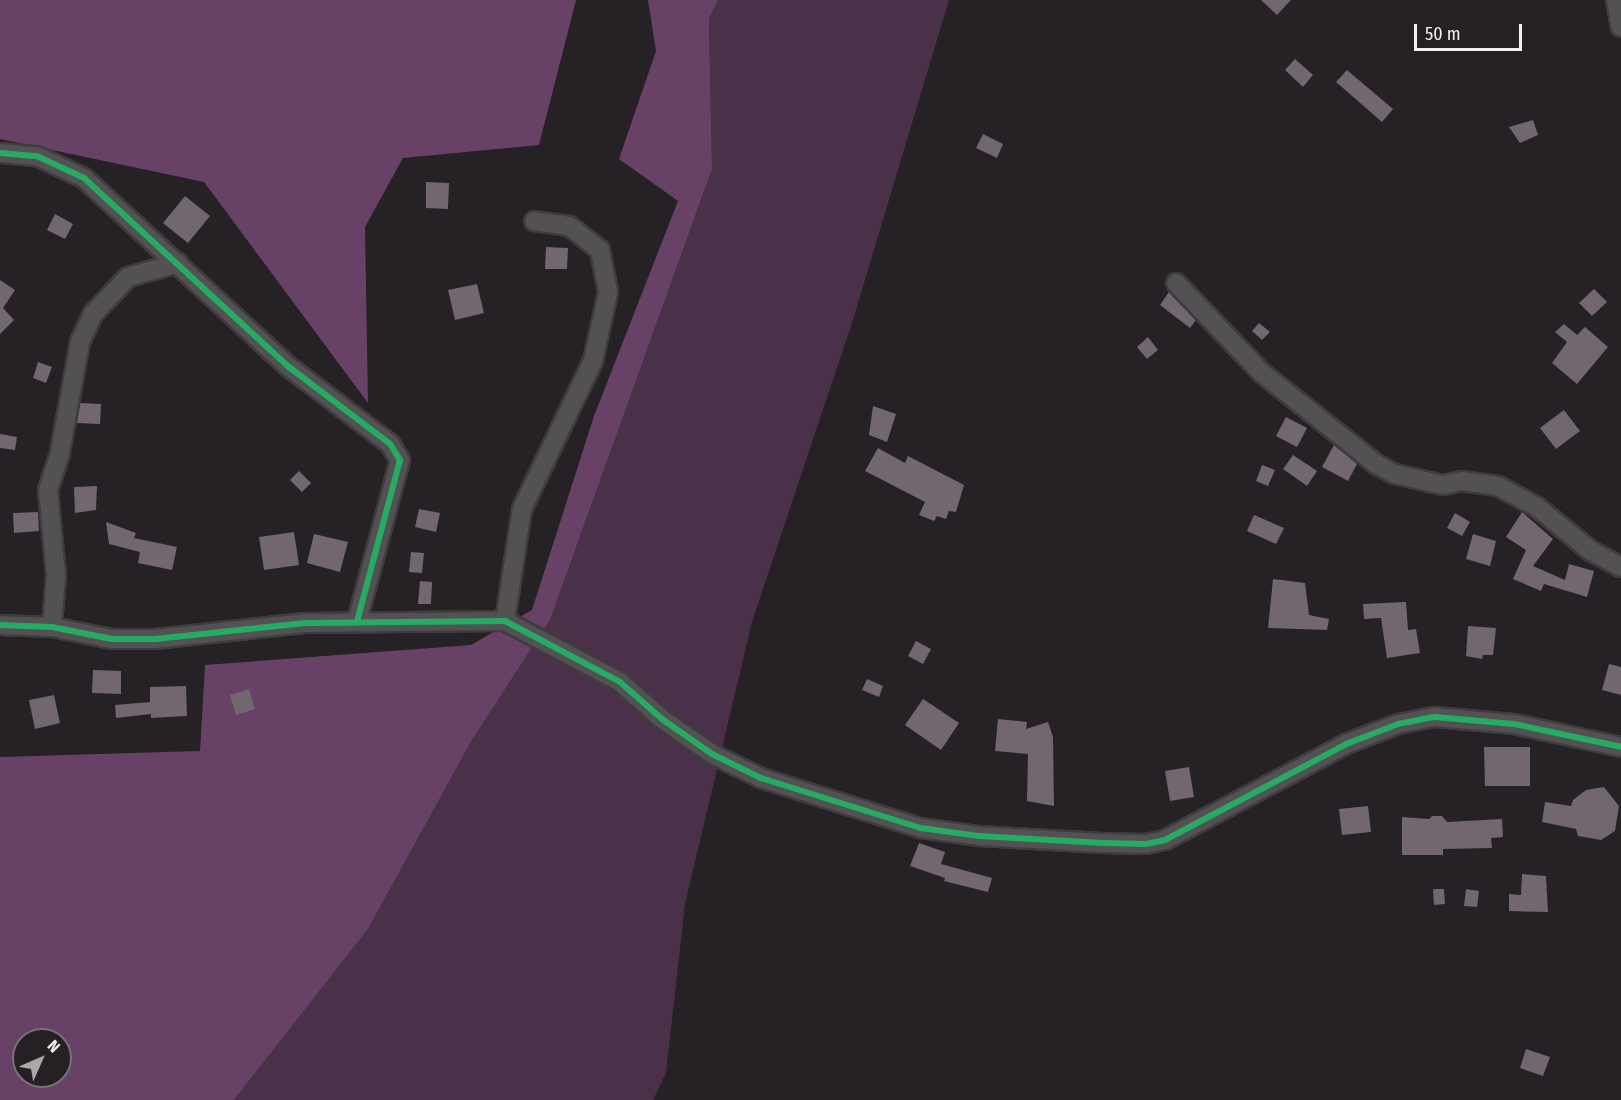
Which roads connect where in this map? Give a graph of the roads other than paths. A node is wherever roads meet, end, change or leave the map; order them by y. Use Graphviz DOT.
graph roads {
  1 [pos="1616,0"];
  2 [pos="1621,27"];
  3 [pos="0,153"];
  4 [pos="534,221"];
  5 [pos="178,262"];
  6 [pos="1176,283"];
  7 [pos="1621,567"];
  8 [pos="505,621"];
  9 [pos="357,622"];
  10 [pos="0,625"];
  11 [pos="51,627"];
  12 [pos="1621,747"];
  1 -- 2 [label="street"];
  3 -- 5 [label="street"];
  4 -- 8 [label="street"];
  5 -- 9 [label="street"];
  5 -- 11 [label="street"];
  6 -- 7 [label="street"];
  8 -- 9 [label="street"];
  8 -- 12 [label="street"];
  9 -- 11 [label="street"];
  10 -- 11 [label="street"];
}
